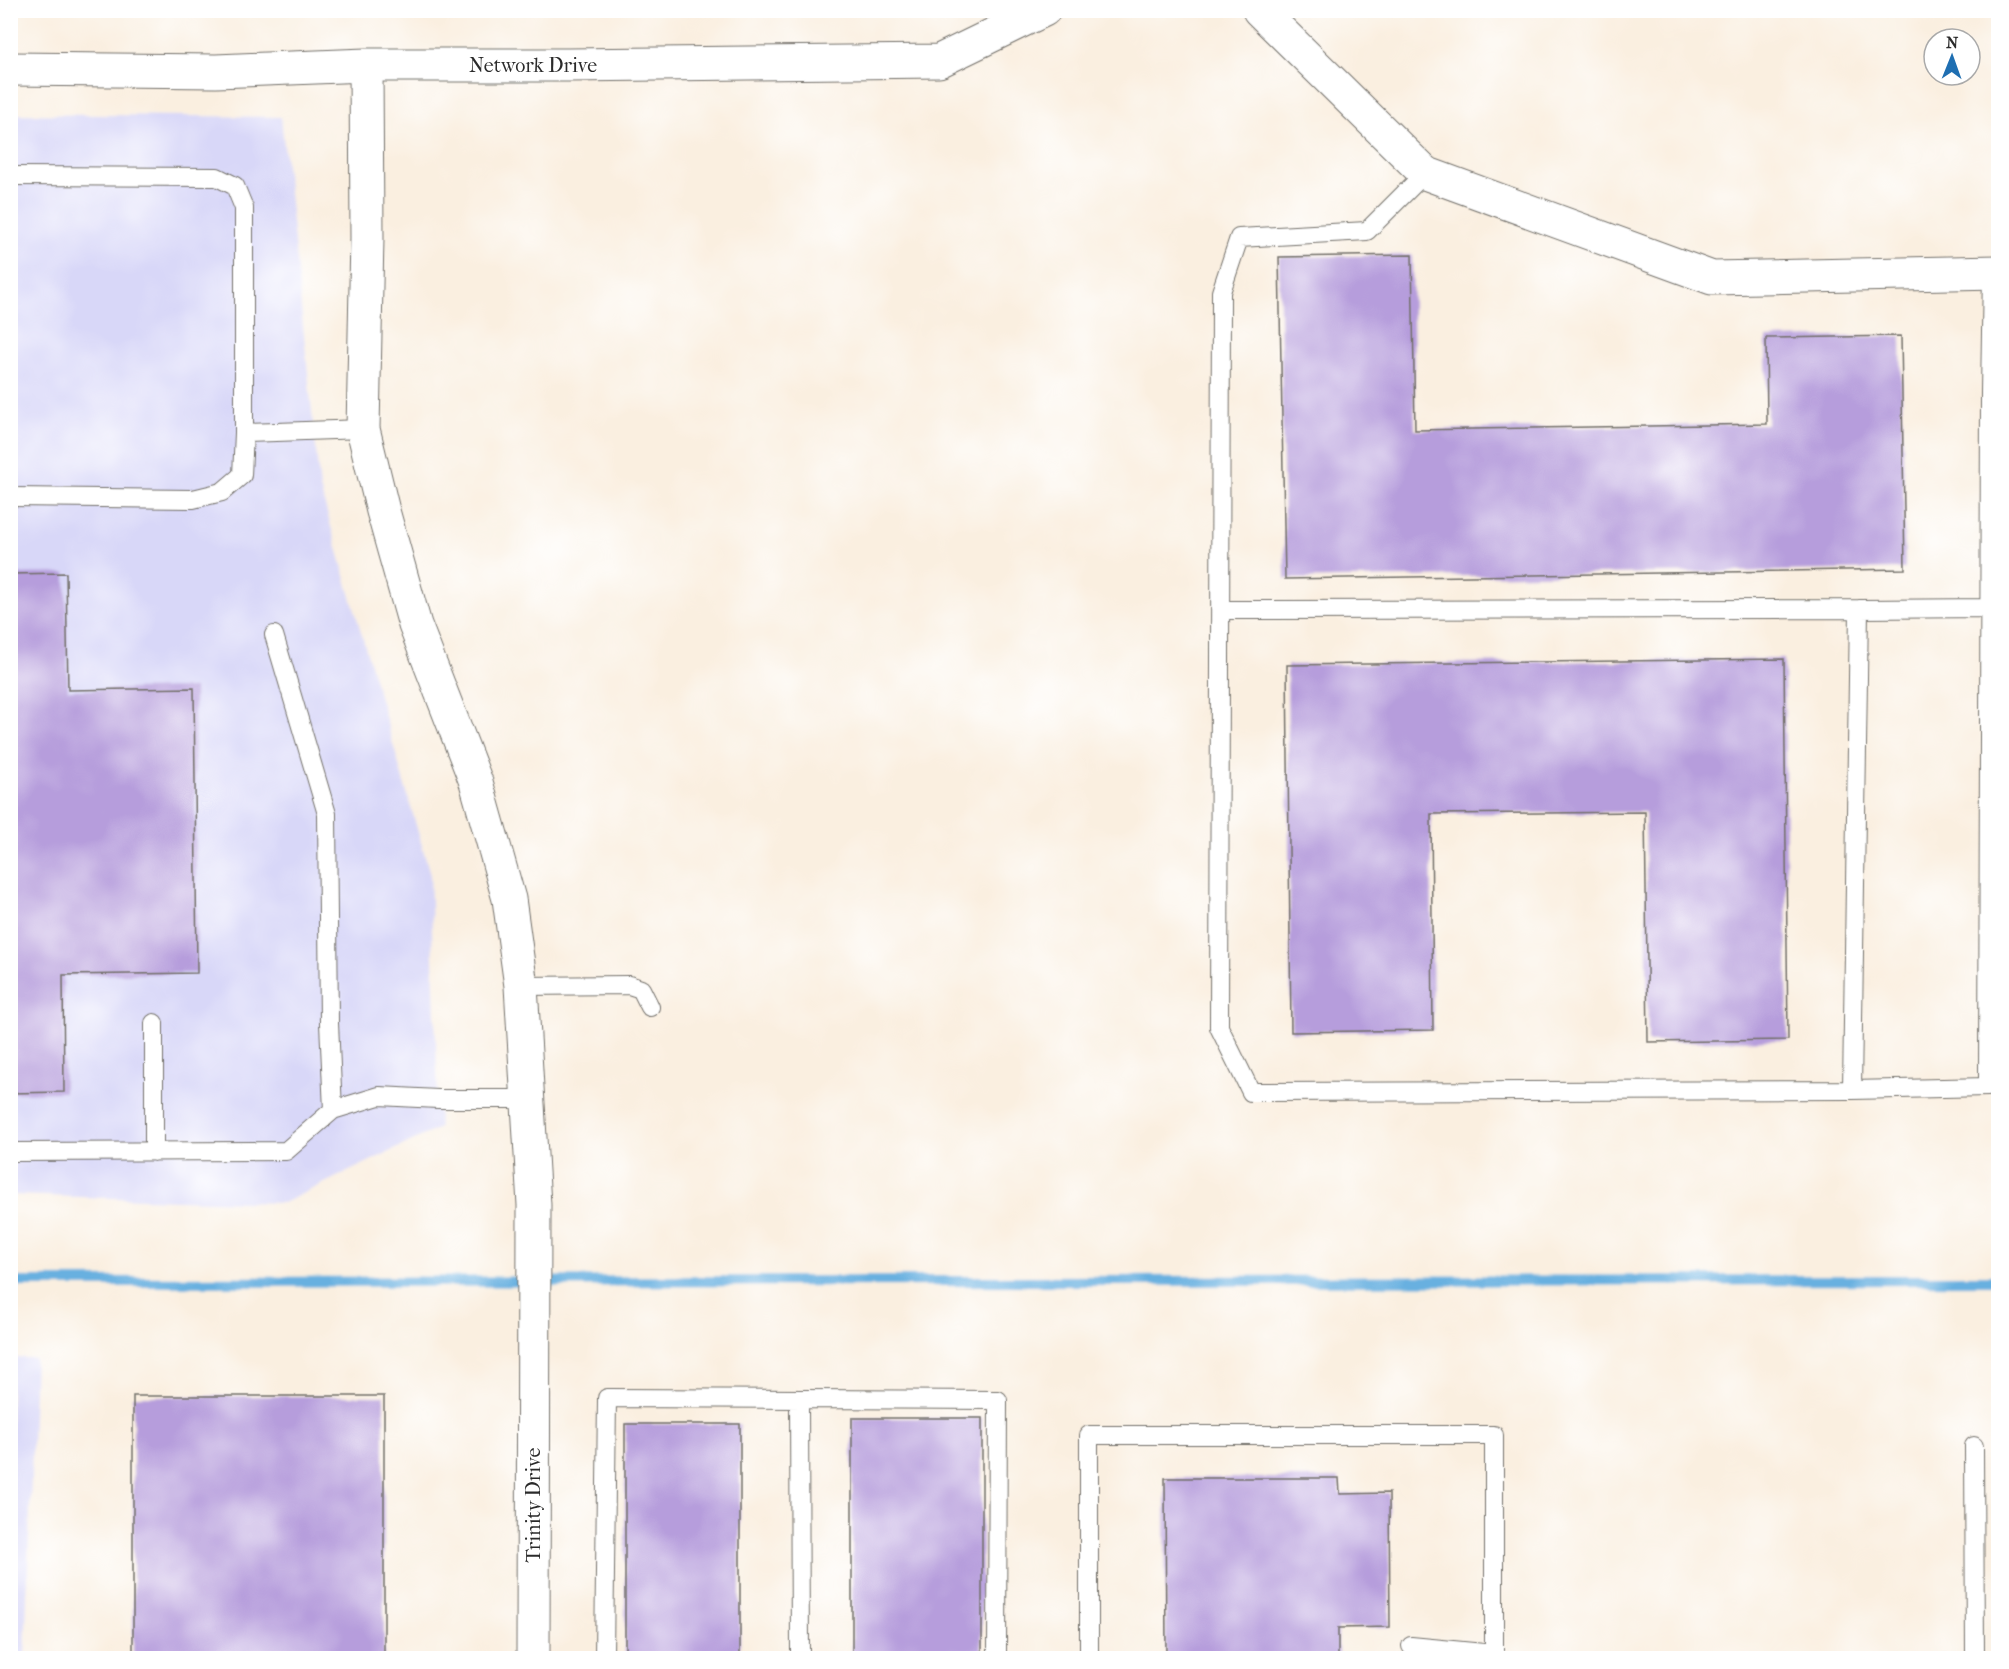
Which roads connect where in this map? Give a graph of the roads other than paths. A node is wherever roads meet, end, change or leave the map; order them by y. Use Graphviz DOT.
graph roads {
  1 [pos="1044,10"];
  2 [pos="1259,10"];
  3 [pos="366,65"];
  4 [pos="10,69"];
  5 [pos="1425,173"];
  6 [pos="10,176"];
  7 [pos="1995,272"];
  8 [pos="1994,392"];
  9 [pos="363,429"];
  10 [pos="244,433"];
  11 [pos="10,497"];
  12 [pos="1991,608"];
  13 [pos="1859,609"];
  14 [pos="1221,610"];
  15 [pos="274,634"];
  16 [pos="521,986"];
  17 [pos="650,1006"];
  18 [pos="154,1023"];
  19 [pos="1993,1087"];
  20 [pos="1852,1090"];
  21 [pos="528,1099"];
  22 [pos="333,1110"];
  23 [pos="10,1152"];
  24 [pos="154,1152"];
  25 [pos="799,1399"];
  26 [pos="1974,1446"];
  27 [pos="1411,1646"];
  28 [pos="1494,1656"];
  29 [pos="533,1659"];
  30 [pos="604,1659"];
  31 [pos="800,1659"];
  32 [pos="997,1659"];
  33 [pos="1089,1659"];
  34 [pos="1974,1659"];
  1 -- 3 [label="street, Network Drive"];
  2 -- 5 [label="street"];
  3 -- 4 [label="street, Network Drive"];
  3 -- 9 [label="street, Trinity Drive"];
  5 -- 7 [label="street"];
  5 -- 14 [label="lane"];
  6 -- 10 [label="lane"];
  7 -- 8 [label="lane"];
  8 -- 12 [label="lane"];
  9 -- 10 [label="lane"];
  9 -- 16 [label="street, Trinity Drive"];
  10 -- 11 [label="lane"];
  12 -- 13 [label="lane"];
  12 -- 19 [label="lane"];
  13 -- 14 [label="lane"];
  13 -- 20 [label="lane"];
  14 -- 20 [label="lane"];
  15 -- 22 [label="lane"];
  16 -- 17 [label="lane"];
  16 -- 21 [label="street, Trinity Drive"];
  18 -- 24 [label="lane"];
  19 -- 20 [label="lane"];
  21 -- 22 [label="lane"];
  21 -- 29 [label="street, Trinity Drive"];
  22 -- 24 [label="lane"];
  23 -- 24 [label="lane"];
  25 -- 30 [label="lane"];
  25 -- 31 [label="lane"];
  25 -- 32 [label="lane"];
  26 -- 34 [label="lane"];
  27 -- 28 [label="lane"];
  28 -- 33 [label="lane"];
}
